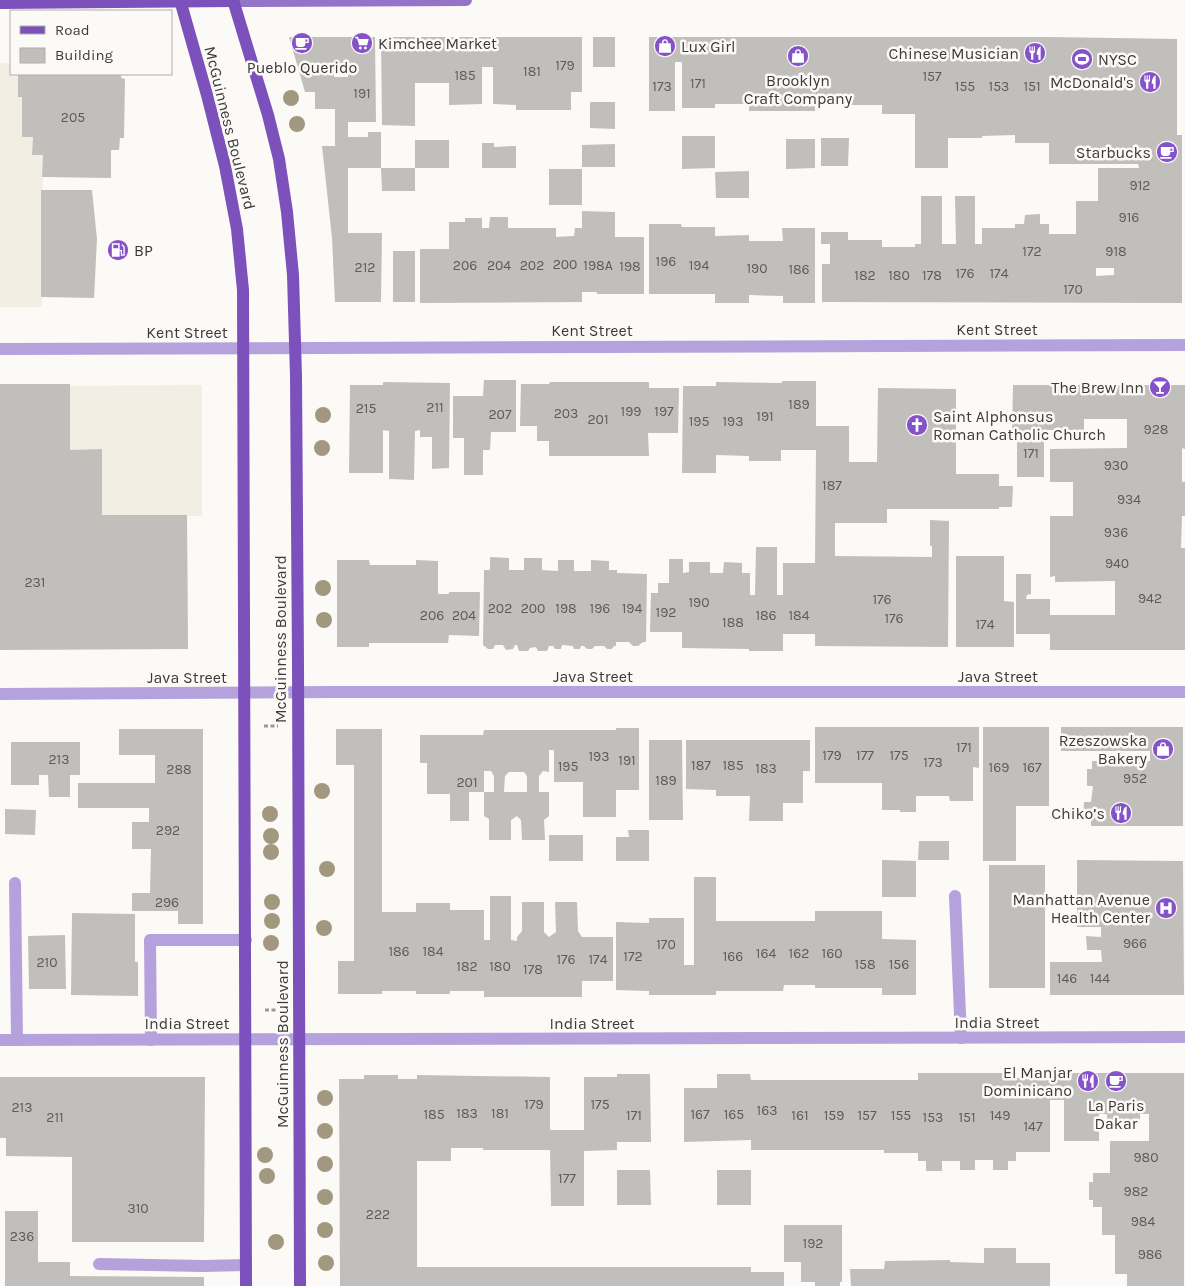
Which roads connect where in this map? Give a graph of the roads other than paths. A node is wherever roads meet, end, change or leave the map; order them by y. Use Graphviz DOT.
graph roads {
  1 [pos="180,0"];
  2 [pos="233,0"];
  3 [pos="466,0"];
  4 [pos="0,3"];
  5 [pos="1185,345"];
  6 [pos="0,348"];
  7 [pos="244,348"];
  8 [pos="295,348"];
  9 [pos="297,692"];
  10 [pos="1185,692"];
  11 [pos="245,693"];
  12 [pos="0,694"];
  13 [pos="15,883"];
  14 [pos="955,896"];
  15 [pos="246,940"];
  16 [pos="1185,1037"];
  17 [pos="961,1038"];
  18 [pos="299,1039"];
  19 [pos="0,1040"];
  20 [pos="17,1040"];
  21 [pos="151,1040"];
  22 [pos="246,1040"];
  23 [pos="99,1264"];
  24 [pos="246,1265"];
  25 [pos="246,1286"];
  26 [pos="300,1286"];
  1 -- 2 [label="main road"];
  1 -- 4 [label="main road"];
  1 -- 7 [label="main road, McGuinness Boulevard"];
  2 -- 3 [label="main road"];
  2 -- 8 [label="main road, McGuinness Boulevard"];
  5 -- 8 [label="street, Kent Street"];
  6 -- 7 [label="street, Kent Street"];
  7 -- 8 [label="street, Kent Street"];
  7 -- 11 [label="main road, McGuinness Boulevard"];
  8 -- 9 [label="main road, McGuinness Boulevard"];
  9 -- 10 [label="street, Java Street"];
  9 -- 11 [label="street, Java Street"];
  9 -- 18 [label="main road, McGuinness Boulevard"];
  11 -- 12 [label="street, Java Street"];
  11 -- 15 [label="main road, McGuinness Boulevard"];
  13 -- 20 [label="street"];
  14 -- 17 [label="street"];
  15 -- 21 [label="street"];
  15 -- 22 [label="main road, McGuinness Boulevard"];
  16 -- 17 [label="street, India Street"];
  17 -- 18 [label="street, India Street"];
  18 -- 22 [label="street, India Street"];
  18 -- 26 [label="main road, McGuinness Boulevard"];
  19 -- 20 [label="street, India Street"];
  20 -- 21 [label="street, India Street"];
  21 -- 22 [label="street, India Street"];
  22 -- 24 [label="main road, McGuinness Boulevard"];
  23 -- 24 [label="street"];
  24 -- 25 [label="main road, McGuinness Boulevard"];
}
